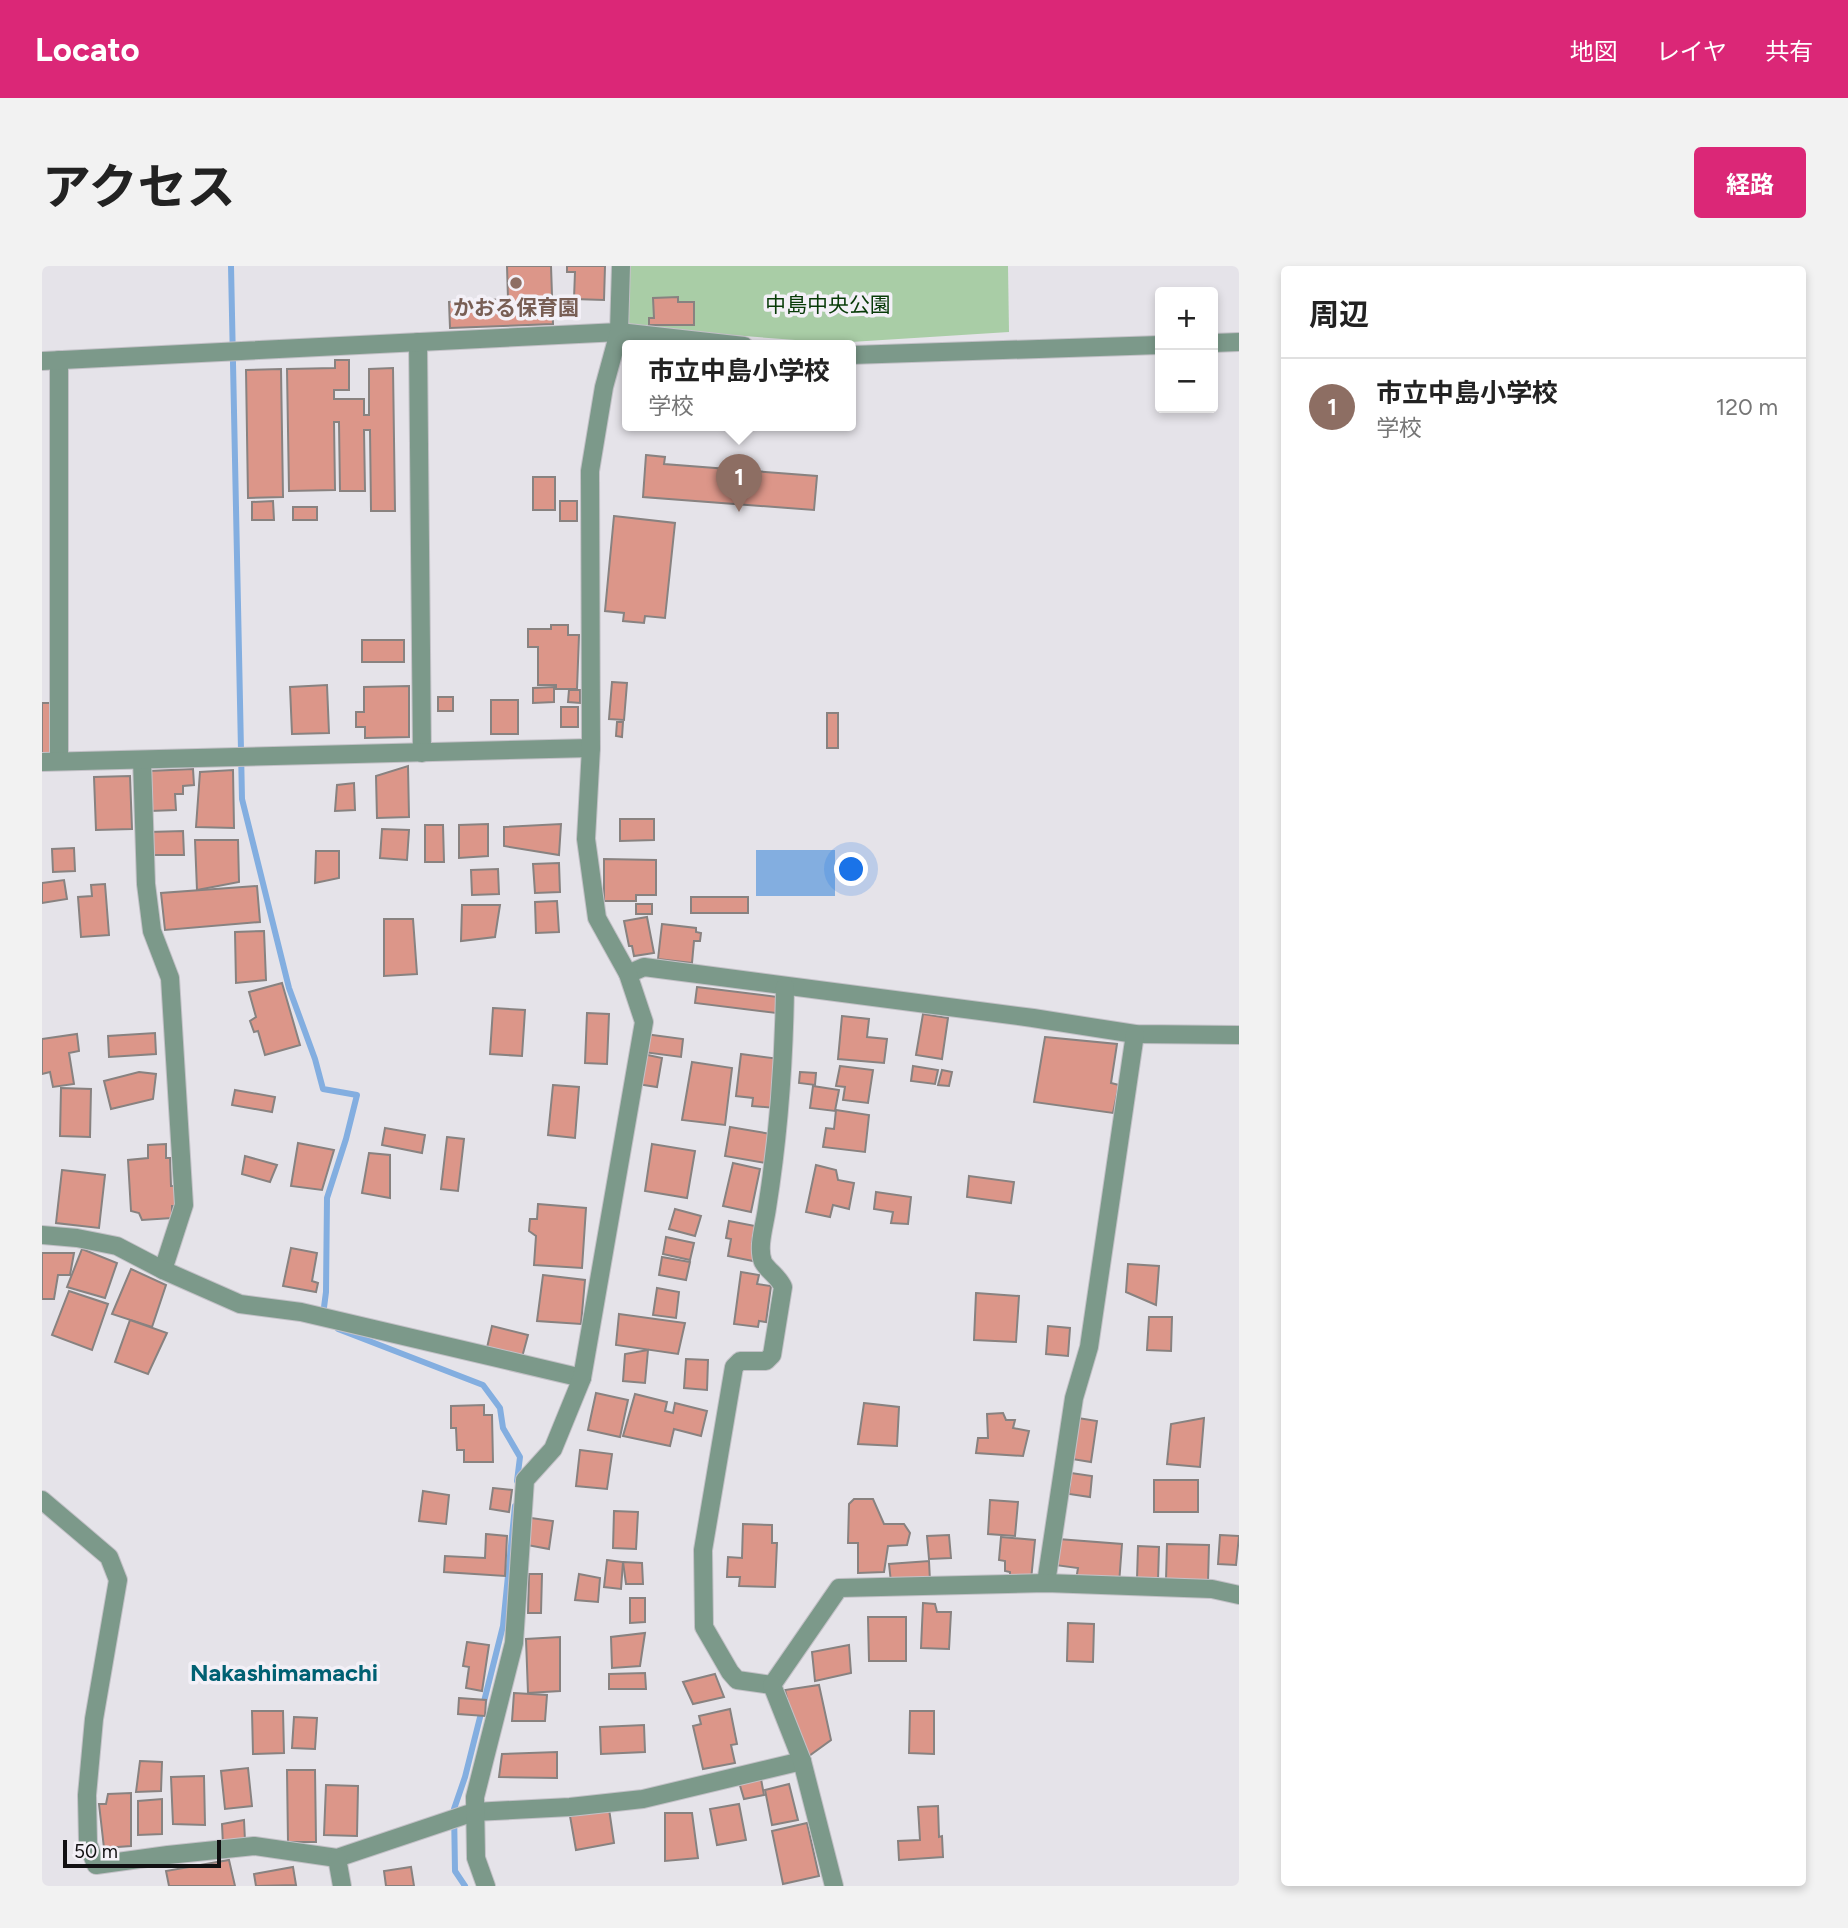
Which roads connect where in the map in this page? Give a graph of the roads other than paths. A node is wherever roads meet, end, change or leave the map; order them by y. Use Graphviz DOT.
graph roads {
  1 [pos="621,266"];
  2 [pos="618,332"];
  3 [pos="690,340"];
  4 [pos="418,342"];
  5 [pos="1239,342"];
  6 [pos="1218,343"];
  7 [pos="1155,345"];
  8 [pos="856,355"];
  9 [pos="51,360"];
  10 [pos="591,748"];
  11 [pos="422,753"];
  12 [pos="142,760"];
  13 [pos="51,761"];
  14 [pos="628,974"];
  15 [pos="785,987"];
  16 [pos="1135,1034"];
  17 [pos="1239,1035"];
  18 [pos="42,1235"];
  19 [pos="163,1270"];
  20 [pos="582,1378"];
  21 [pos="42,1500"];
  22 [pos="1046,1583"];
  23 [pos="1239,1595"];
  24 [pos="772,1685"];
  25 [pos="802,1761"];
  26 [pos="474,1812"];
  27 [pos="337,1858"];
  28 [pos="342,1886"];
  29 [pos="486,1886"];
  30 [pos="834,1886"];
  1 -- 2 [label="street"];
  2 -- 3 [label="street"];
  2 -- 4 [label="street"];
  2 -- 10 [label="street"];
  4 -- 9 [label="street"];
  4 -- 11 [label="street"];
  5 -- 6 [label="street"];
  7 -- 8 [label="street"];
  9 -- 13 [label="street"];
  10 -- 11 [label="street"];
  10 -- 14 [label="street"];
  11 -- 12 [label="street"];
  12 -- 13 [label="street"];
  12 -- 19 [label="street"];
  14 -- 15 [label="street"];
  14 -- 20 [label="street"];
  15 -- 16 [label="street"];
  15 -- 24 [label="street"];
  16 -- 17 [label="street"];
  16 -- 22 [label="street"];
  18 -- 19 [label="street"];
  19 -- 20 [label="street"];
  20 -- 26 [label="street"];
  21 -- 27 [label="street"];
  22 -- 23 [label="street"];
  22 -- 24 [label="street"];
  24 -- 25 [label="street"];
  25 -- 26 [label="street"];
  25 -- 30 [label="street"];
  26 -- 27 [label="street"];
  26 -- 29 [label="street"];
  27 -- 28 [label="street"];
}
